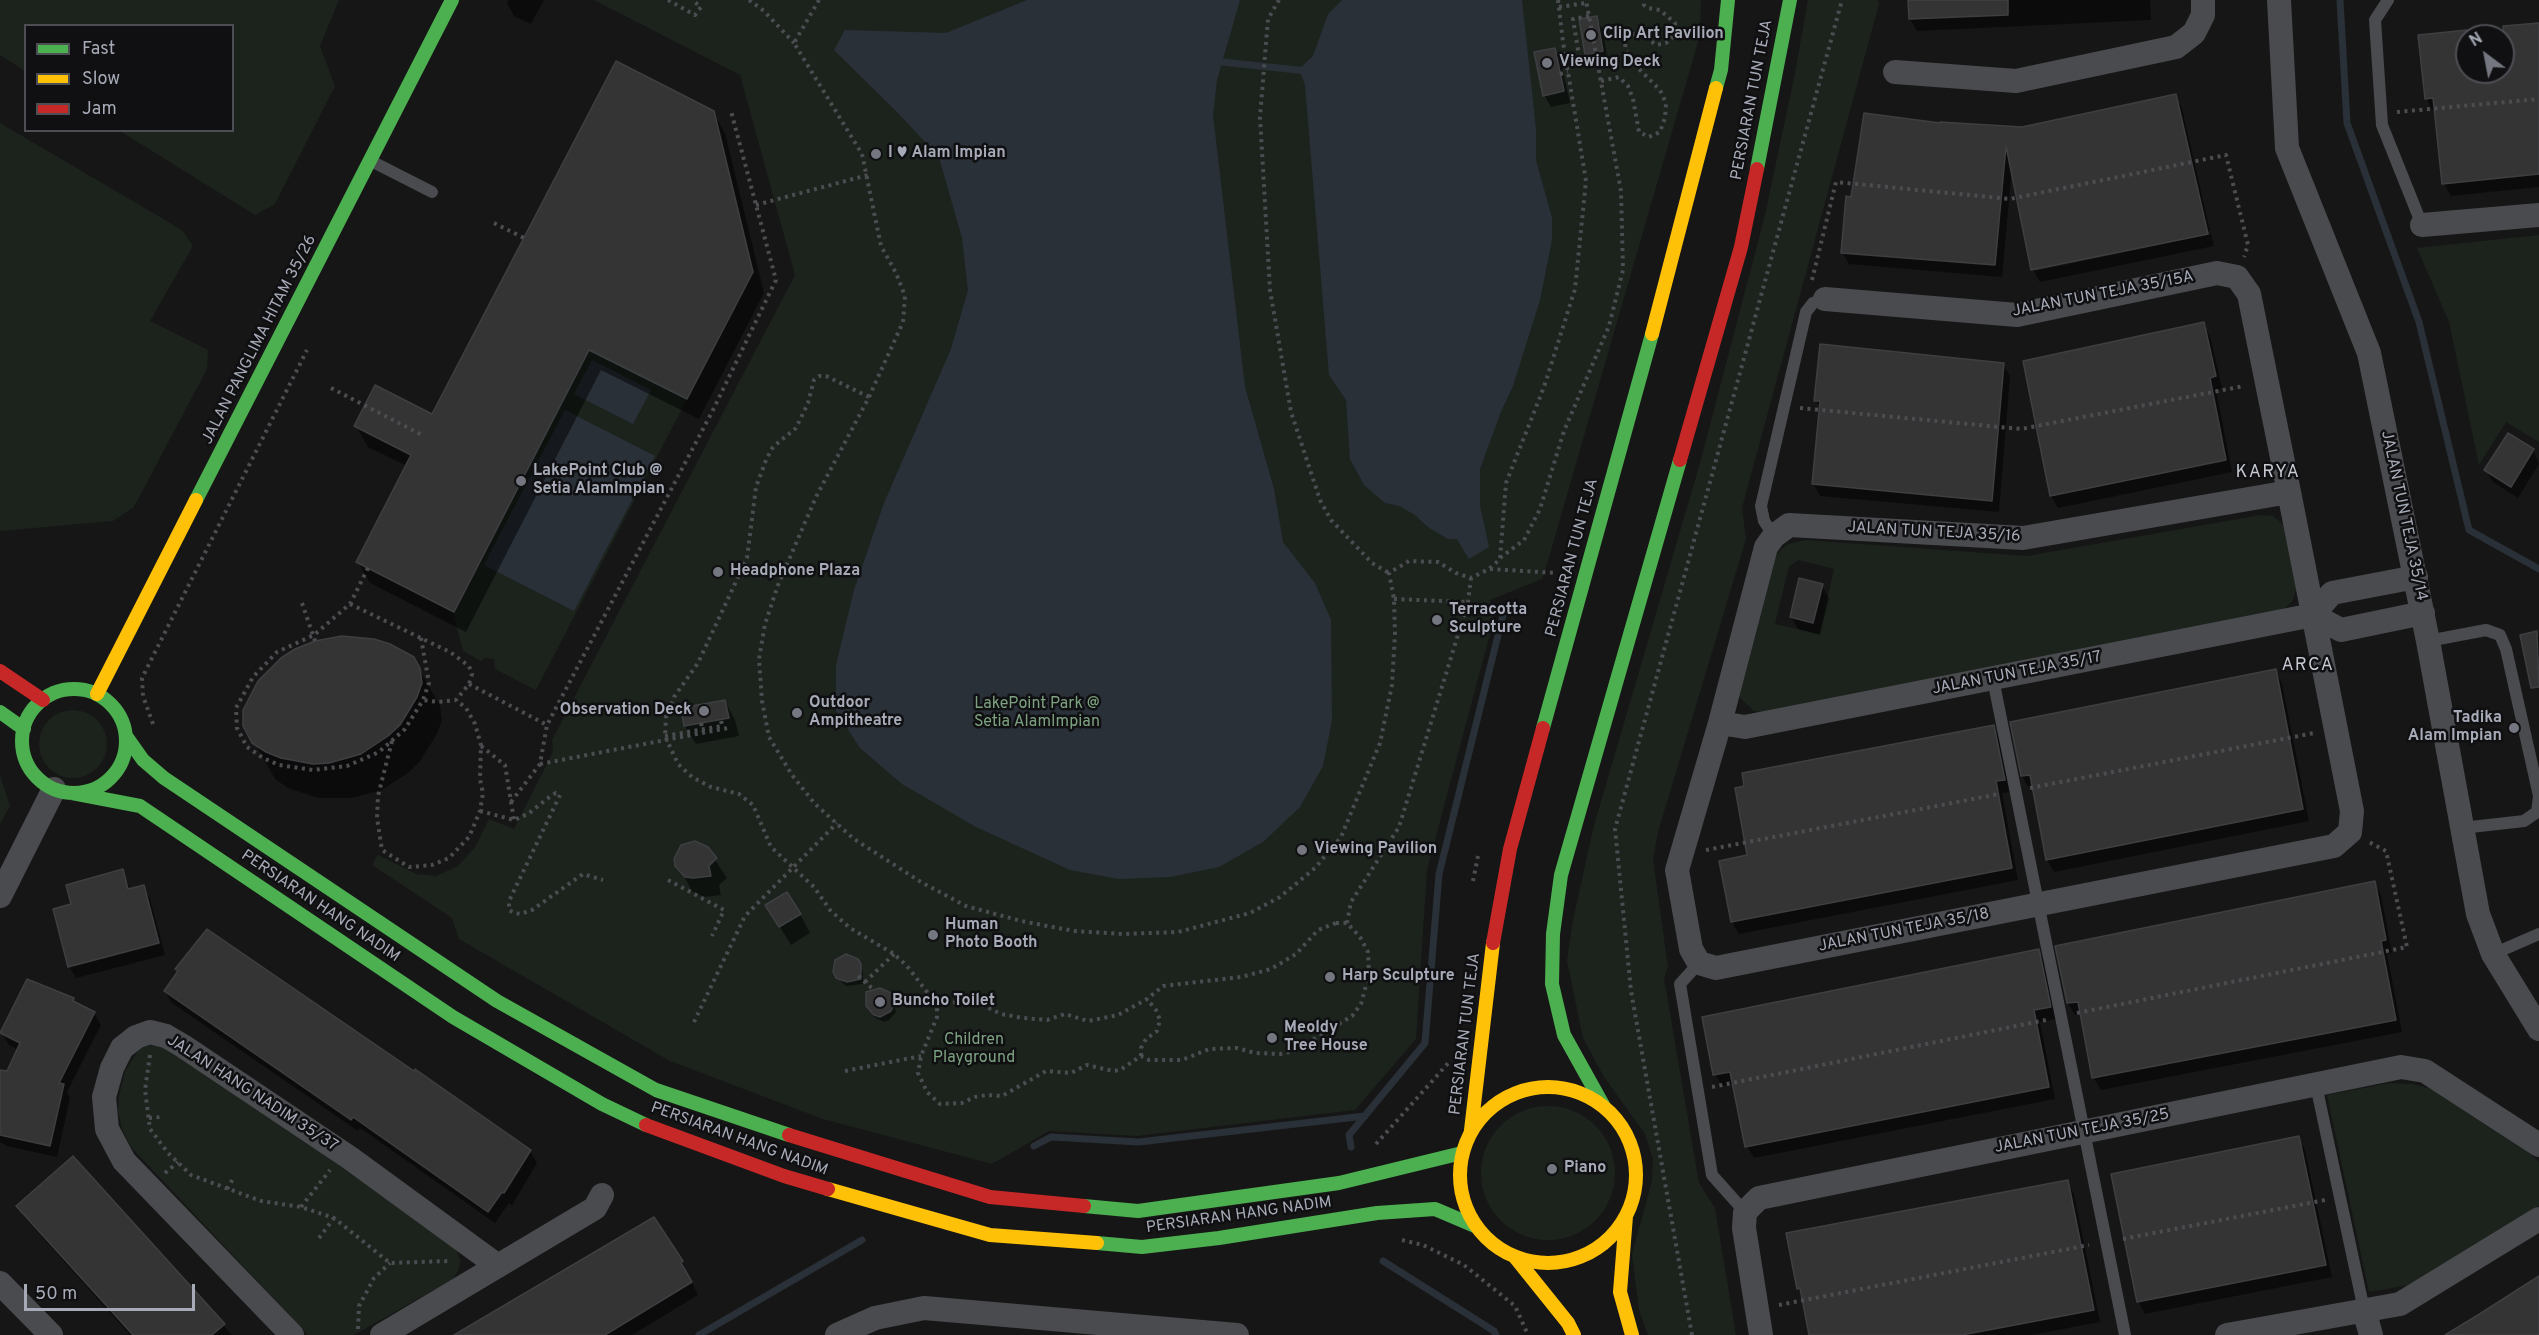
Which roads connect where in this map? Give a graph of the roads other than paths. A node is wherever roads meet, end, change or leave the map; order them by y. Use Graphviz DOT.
graph roads {
  1 [pos="452,0"];
  2 [pos="1728,0"];
  3 [pos="1790,0"];
  4 [pos="2203,0"];
  5 [pos="2279,0"];
  6 [pos="2388,0"];
  7 [pos="1895,72"];
  8 [pos="370,160"];
  9 [pos="432,192"];
  10 [pos="2539,215"];
  11 [pos="2422,225"];
  12 [pos="1825,298"];
  13 [pos="2289,492"];
  14 [pos="1774,536"];
  15 [pos="2416,577"];
  16 [pos="2423,613"];
  17 [pos="2313,615"];
  18 [pos="2428,641"];
  19 [pos="0,671"];
  20 [pos="1993,679"];
  21 [pos="97,694"];
  22 [pos="43,700"];
  23 [pos="0,712"];
  24 [pos="1720,723"];
  25 [pos="24,729"];
  26 [pos="126,736"];
  27 [pos="63,791"];
  28 [pos="2462,828"];
  29 [pos="0,896"];
  30 [pos="2038,904"];
  31 [pos="2539,934"];
  32 [pos="2493,954"];
  33 [pos="1699,963"];
  34 [pos="2539,1029"];
  35 [pos="2316,1085"];
  36 [pos="1603,1105"];
  37 [pos="1471,1130"];
  38 [pos="2084,1132"];
  39 [pos="2539,1145"];
  40 [pos="1462,1153"];
  41 [pos="602,1195"];
  42 [pos="1745,1212"];
  43 [pos="1626,1216"];
  44 [pos="2539,1219"];
  45 [pos="1475,1226"];
  46 [pos="1515,1257"];
  47 [pos="498,1266"];
  48 [pos="0,1283"];
  49 [pos="2364,1310"];
  50 [pos="51,1335"];
  51 [pos="292,1335"];
  52 [pos="382,1335"];
  53 [pos="837,1335"];
  54 [pos="1237,1335"];
  55 [pos="1574,1335"];
  56 [pos="1632,1335"];
  57 [pos="1761,1335"];
  58 [pos="2125,1335"];
  59 [pos="2227,1335"];
  60 [pos="2371,1335"];
  1 -- 8 [label="street, JALAN PANGLIMA HITAM 35/26"];
  2 -- 37 [label="street, PERSIARAN TUN TEJA"];
  3 -- 36 [label="street, PERSIARAN TUN TEJA"];
  4 -- 7 [label="street"];
  5 -- 15 [label="street, JALAN TUN TEJA 35/14"];
  6 -- 11 [label="lane"];
  8 -- 9 [label="lane"];
  8 -- 21 [label="street, JALAN PANGLIMA HITAM 35/26"];
  10 -- 11 [label="street"];
  12 -- 13 [label="street, JALAN TUN TEJA 35/15A"];
  12 -- 14 [label="lane"];
  13 -- 14 [label="street, JALAN TUN TEJA 35/16"];
  13 -- 17 [label="street"];
  14 -- 24 [label="street"];
  15 -- 16 [label="street, JALAN TUN TEJA 35/14"];
  15 -- 17 [label="street"];
  16 -- 17 [label="street"];
  16 -- 18 [label="street, JALAN TUN TEJA 35/14"];
  17 -- 20 [label="street, JALAN TUN TEJA 35/17"];
  17 -- 30 [label="street, JALAN TUN TEJA 35/18"];
  18 -- 28 [label="street, JALAN TUN TEJA 35/14"];
  18 -- 28 [label="lane"];
  19 -- 22 [label="street"];
  20 -- 24 [label="street, JALAN TUN TEJA 35/17"];
  20 -- 30 [label="lane"];
  21 -- 22 [label="street"];
  21 -- 26 [label="street"];
  22 -- 25 [label="street"];
  23 -- 25 [label="street"];
  24 -- 33 [label="street"];
  25 -- 27 [label="street"];
  26 -- 27 [label="street"];
  26 -- 40 [label="street, PERSIARAN HANG NADIM"];
  27 -- 29 [label="street"];
  27 -- 45 [label="street, PERSIARAN HANG NADIM"];
  28 -- 32 [label="street, JALAN TUN TEJA 35/14"];
  30 -- 33 [label="street, JALAN TUN TEJA 35/18"];
  30 -- 38 [label="lane"];
  31 -- 32 [label="lane"];
  32 -- 34 [label="street, JALAN TUN TEJA 35/14"];
  33 -- 42 [label="lane"];
  35 -- 38 [label="street, JALAN TUN TEJA 35/25"];
  35 -- 39 [label="street, JALAN TUN TEJA 35/25"];
  35 -- 49 [label="lane"];
  36 -- 37 [label="street"];
  36 -- 43 [label="street"];
  37 -- 40 [label="street"];
  38 -- 42 [label="street, JALAN TUN TEJA 35/25"];
  38 -- 58 [label="lane"];
  40 -- 45 [label="street"];
  41 -- 47 [label="street"];
  42 -- 57 [label="street"];
  43 -- 46 [label="street"];
  43 -- 56 [label="street"];
  44 -- 49 [label="street"];
  45 -- 46 [label="street"];
  46 -- 55 [label="street"];
  47 -- 51 [label="street, JALAN HANG NADIM 35/37"];
  47 -- 52 [label="street"];
  48 -- 50 [label="street"];
  49 -- 59 [label="street"];
  49 -- 60 [label="street"];
  53 -- 54 [label="street"];
}
